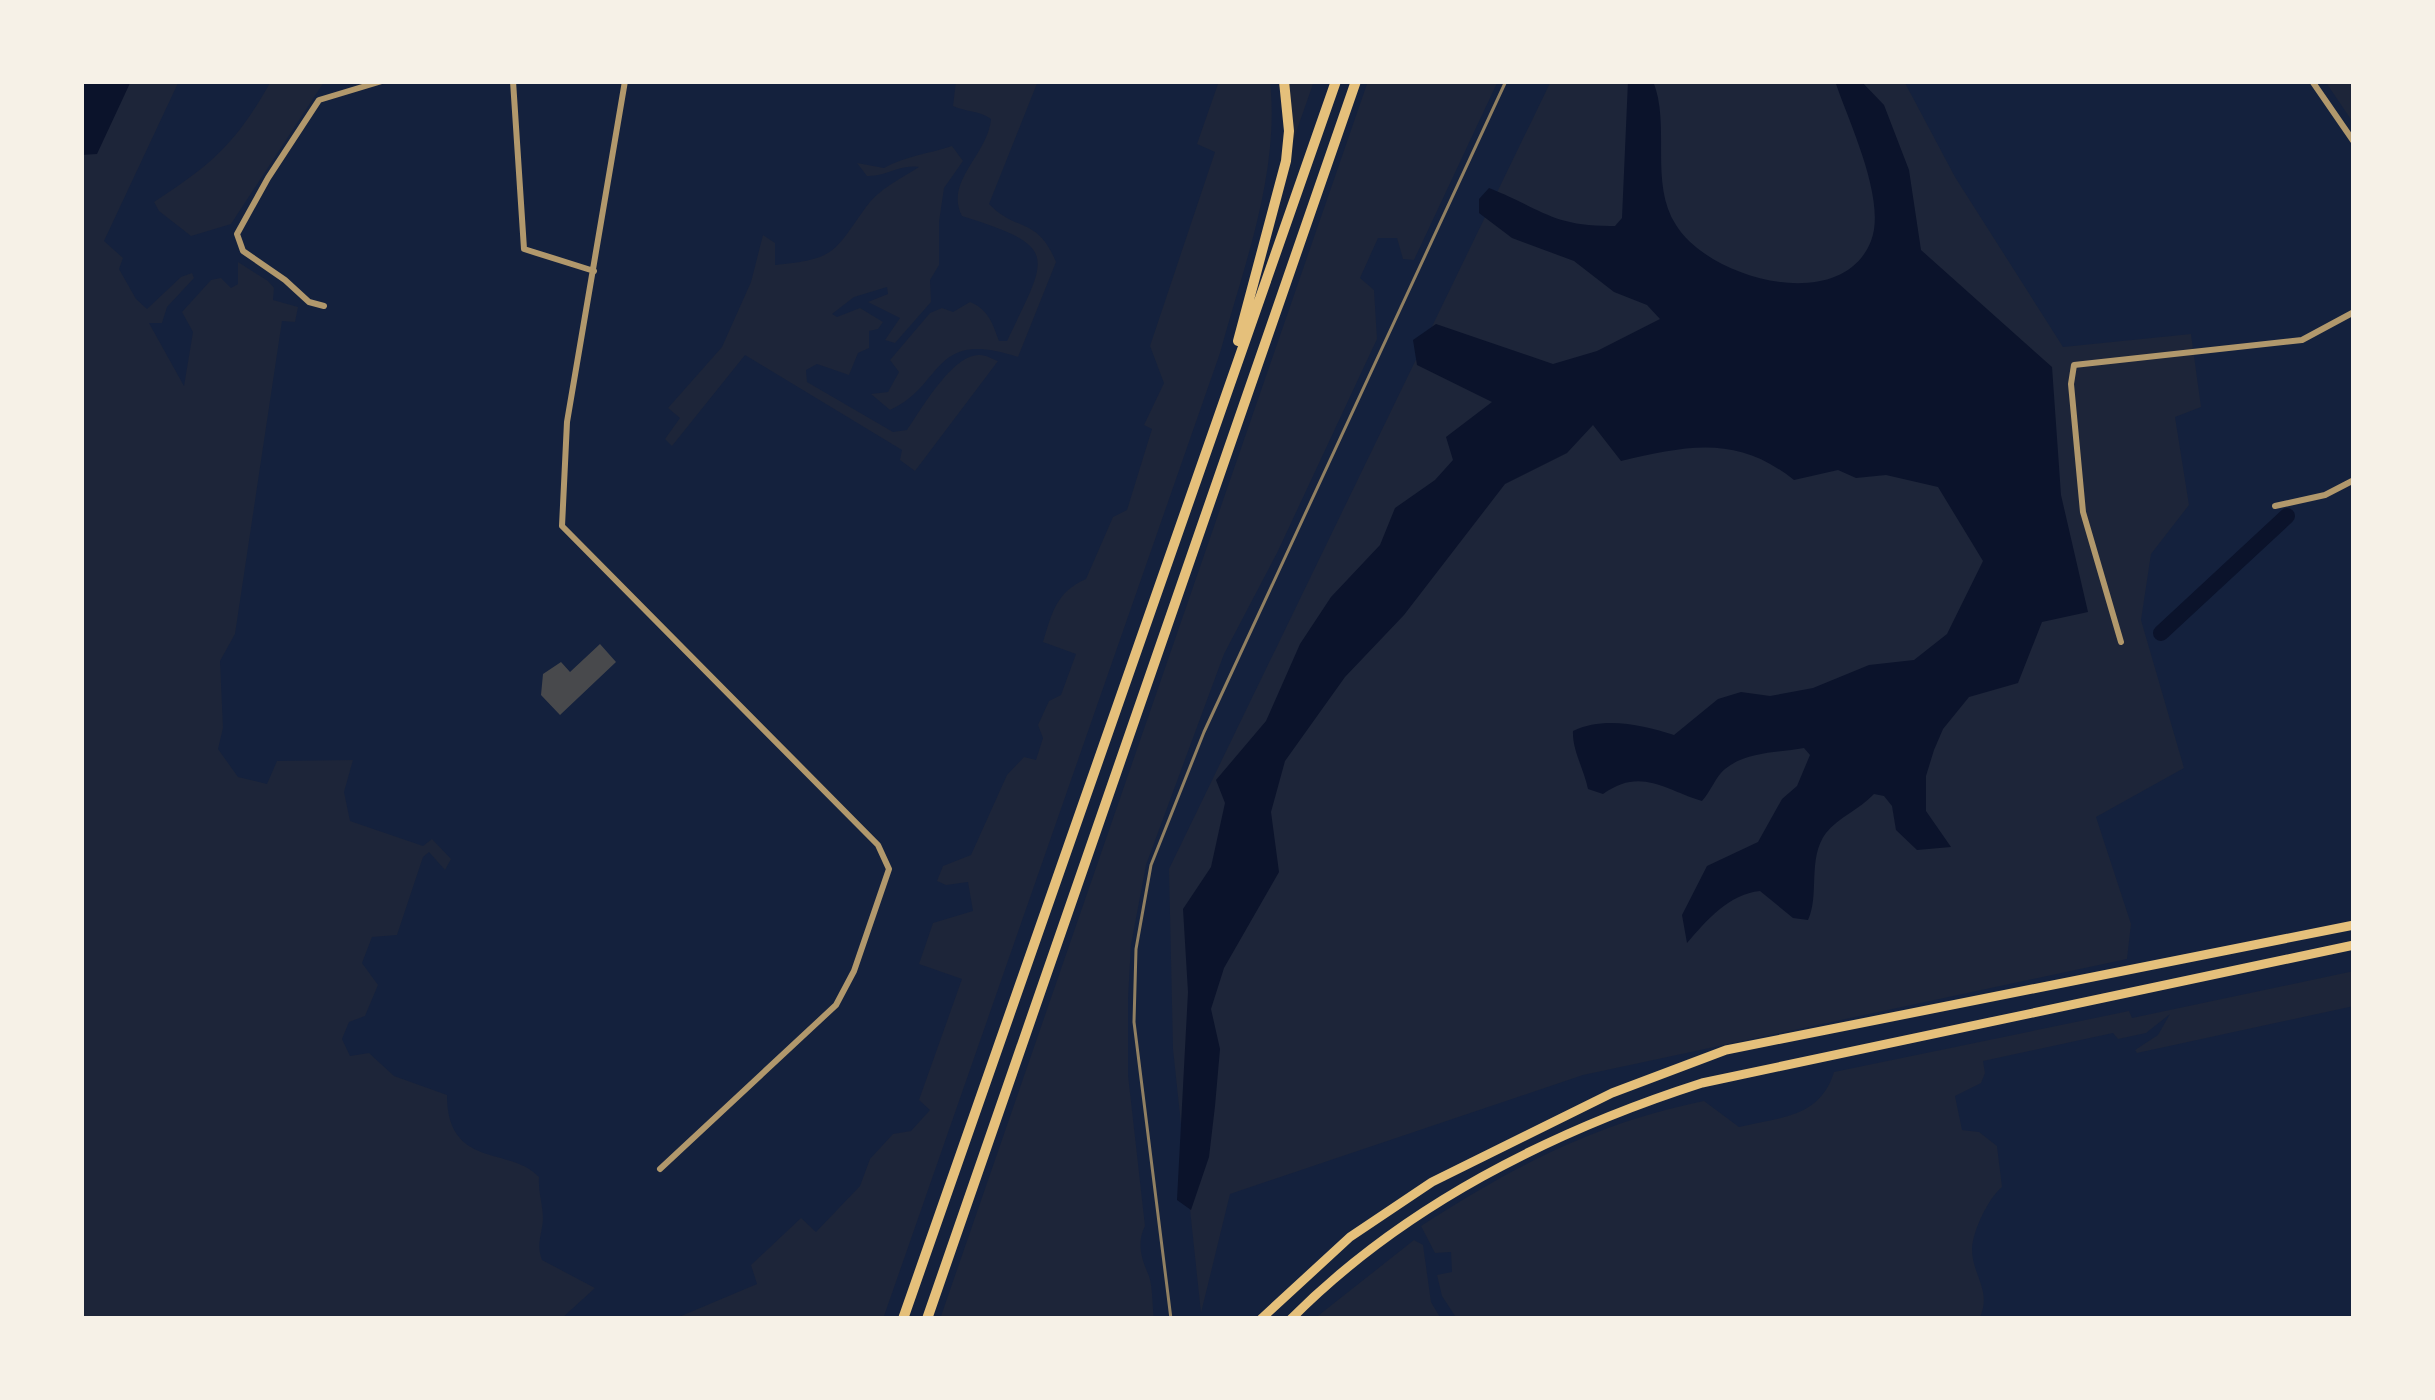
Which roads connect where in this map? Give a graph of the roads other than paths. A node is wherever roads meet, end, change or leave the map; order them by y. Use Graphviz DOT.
graph roads {
  1 [pos="382,81"];
  2 [pos="513,81"];
  3 [pos="625,81"];
  4 [pos="1284,81"];
  5 [pos="1336,81"];
  6 [pos="1356,81"];
  7 [pos="2312,81"];
  8 [pos="2354,142"];
  9 [pos="594,271"];
  10 [pos="324,306"];
  11 [pos="2354,312"];
  12 [pos="2354,480"];
  13 [pos="1196,481"];
  14 [pos="2275,506"];
  15 [pos="2121,642"];
  16 [pos="2354,925"];
  17 [pos="2354,945"];
  18 [pos="660,1168"];
  19 [pos="903,1319"];
  20 [pos="927,1319"];
  21 [pos="1261,1319"];
  22 [pos="1291,1319"];
  1 -- 10 [label="street"];
  2 -- 9 [label="street"];
  3 -- 9 [label="street"];
  4 -- 13 [label="highway"];
  5 -- 13 [label="highway"];
  6 -- 20 [label="highway"];
  7 -- 8 [label="street"];
  9 -- 18 [label="street"];
  11 -- 15 [label="street"];
  12 -- 14 [label="street"];
  13 -- 19 [label="highway"];
  16 -- 21 [label="main road"];
  17 -- 22 [label="main road"];
}
